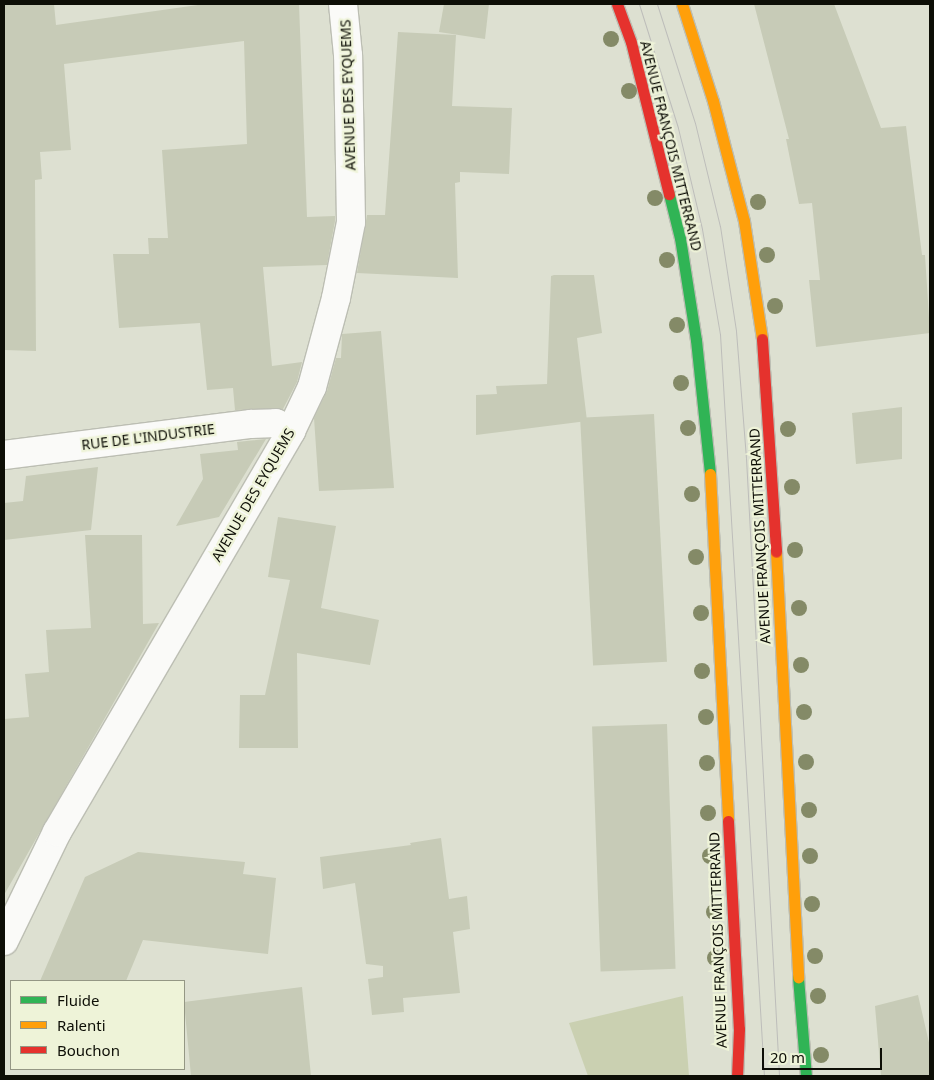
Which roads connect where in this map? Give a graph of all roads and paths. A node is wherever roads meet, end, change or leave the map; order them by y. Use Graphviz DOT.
graph roads {
  1 [pos="343,4"];
  2 [pos="616,4"];
  3 [pos="682,4"];
  4 [pos="291,431"];
  5 [pos="4,454"];
  6 [pos="4,941"];
  7 [pos="737,1076"];
  8 [pos="806,1076"];
  1 -- 4 [label="street, AVENUE DES EYQUEMS"];
  2 -- 7 [label="main road, AVENUE FRANÇOIS MITTERRAND"];
  3 -- 8 [label="main road, AVENUE FRANÇOIS MITTERRAND"];
  4 -- 5 [label="street, RUE DE L'INDUSTRIE"];
  4 -- 6 [label="street, AVENUE DES EYQUEMS"];
}
